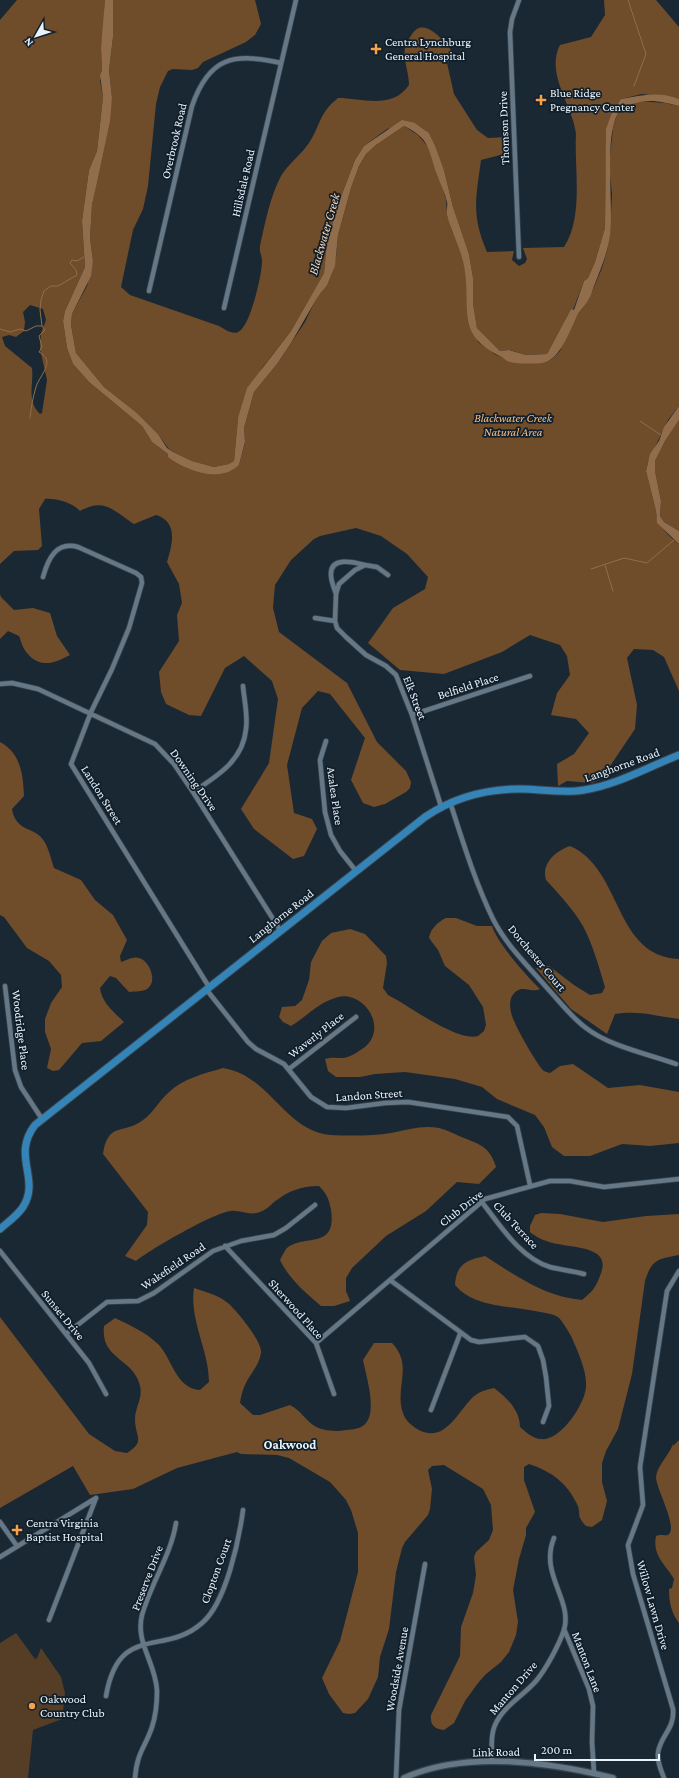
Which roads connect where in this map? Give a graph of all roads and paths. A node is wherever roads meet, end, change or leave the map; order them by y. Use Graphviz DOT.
graph roads {
  1 [pos="296,0"];
  2 [pos="519,0"];
  3 [pos="281,63"];
  4 [pos="519,257"];
  5 [pos="149,291"];
  6 [pos="224,308"];
  7 [pos="365,565"];
  8 [pos="388,575"];
  9 [pos="43,577"];
  10 [pos="336,594"];
  11 [pos="316,618"];
  12 [pos="335,621"];
  13 [pos="530,676"];
  14 [pos="0,684"];
  15 [pos="243,686"];
  16 [pos="91,712"];
  17 [pos="412,715"];
  18 [pos="326,741"];
  19 [pos="679,756"];
  20 [pos="193,792"];
  21 [pos="450,802"];
  22 [pos="441,806"];
  23 [pos="356,871"];
  24 [pos="280,930"];
  25 [pos="5,986"];
  26 [pos="208,988"];
  27 [pos="356,1017"];
  28 [pos="676,1064"];
  29 [pos="289,1069"];
  30 [pos="42,1119"];
  31 [pos="679,1179"];
  32 [pos="530,1185"];
  33 [pos="481,1202"];
  34 [pos="315,1205"];
  35 [pos="0,1228"];
  36 [pos="225,1246"];
  37 [pos="0,1251"];
  38 [pos="679,1271"];
  39 [pos="584,1274"];
  40 [pos="390,1280"];
  41 [pos="66,1334"];
  42 [pos="460,1334"];
  43 [pos="316,1343"];
  44 [pos="106,1394"];
  45 [pos="334,1394"];
  46 [pos="431,1410"];
  47 [pos="543,1422"];
  48 [pos="243,1510"];
  49 [pos="0,1522"];
  50 [pos="176,1523"];
  51 [pos="554,1538"];
  52 [pos="17,1546"];
  53 [pos="0,1557"];
  54 [pos="426,1564"];
  55 [pos="49,1620"];
  56 [pos="564,1629"];
  57 [pos="142,1645"];
  58 [pos="106,1696"];
  59 [pos="492,1762"];
  60 [pos="594,1773"];
  61 [pos="135,1778"];
  62 [pos="396,1778"];
  63 [pos="404,1778"];
  64 [pos="612,1778"];
  65 [pos="664,1778"];
  1 -- 3 [label="street, Hillsdale Road"];
  2 -- 4 [label="street, Thomson Drive"];
  3 -- 5 [label="street, Overbrook Road"];
  3 -- 6 [label="street, Hillsdale Road"];
  7 -- 8 [label="street"];
  7 -- 10 [label="street"];
  7 -- 10 [label="street"];
  9 -- 16 [label="street, Landon Street"];
  10 -- 12 [label="street"];
  11 -- 12 [label="street"];
  12 -- 17 [label="street, Elk Street"];
  13 -- 17 [label="street, Belfield Place"];
  14 -- 16 [label="street, Downing Drive"];
  15 -- 20 [label="street"];
  16 -- 20 [label="street, Downing Drive"];
  16 -- 26 [label="street, Landon Street"];
  17 -- 22 [label="street, Elk Street"];
  18 -- 23 [label="street, Azalea Place"];
  19 -- 21 [label="main road, Langhorne Road"];
  20 -- 24 [label="street, Downing Drive"];
  21 -- 22 [label="main road, Langhorne Road"];
  21 -- 28 [label="street, Dorchester Court"];
  22 -- 23 [label="main road, Langhorne Road"];
  23 -- 24 [label="main road, Langhorne Road"];
  24 -- 26 [label="main road, Langhorne Road"];
  25 -- 30 [label="street, Woodridge Place"];
  26 -- 29 [label="street, Landon Street"];
  26 -- 30 [label="main road, Langhorne Road"];
  27 -- 29 [label="street, Waverly Place"];
  29 -- 32 [label="street, Landon Street"];
  30 -- 35 [label="main road, Langhorne Road"];
  31 -- 32 [label="street, Club Drive"];
  32 -- 33 [label="street, Club Drive"];
  33 -- 39 [label="street, Club Terrace"];
  33 -- 40 [label="street, Club Drive"];
  34 -- 36 [label="street, Wakefield Road"];
  36 -- 41 [label="street, Wakefield Road"];
  36 -- 43 [label="street, Sherwood Place"];
  37 -- 41 [label="street, Sunset Drive"];
  38 -- 65 [label="street, Willow Lawn Drive"];
  40 -- 42 [label="street"];
  40 -- 43 [label="street, Club Drive"];
  41 -- 44 [label="street, Sunset Drive"];
  42 -- 46 [label="street"];
  42 -- 47 [label="street"];
  43 -- 45 [label="street, Sherwood Place"];
  48 -- 57 [label="street, Clopton Court"];
  49 -- 52 [label="street"];
  50 -- 57 [label="street, Preserve Drive"];
  51 -- 56 [label="street, Manton Drive"];
  52 -- 53 [label="street"];
  52 -- 55 [label="street"];
  54 -- 62 [label="street, Woodside Avenue"];
  56 -- 59 [label="street, Manton Drive"];
  56 -- 60 [label="street, Manton Lane"];
  57 -- 58 [label="street, Clopton Court"];
  57 -- 61 [label="street, Preserve Drive"];
  59 -- 60 [label="street, Link Road"];
  59 -- 63 [label="street, Link Road"];
  60 -- 64 [label="street, Link Road"];
}
